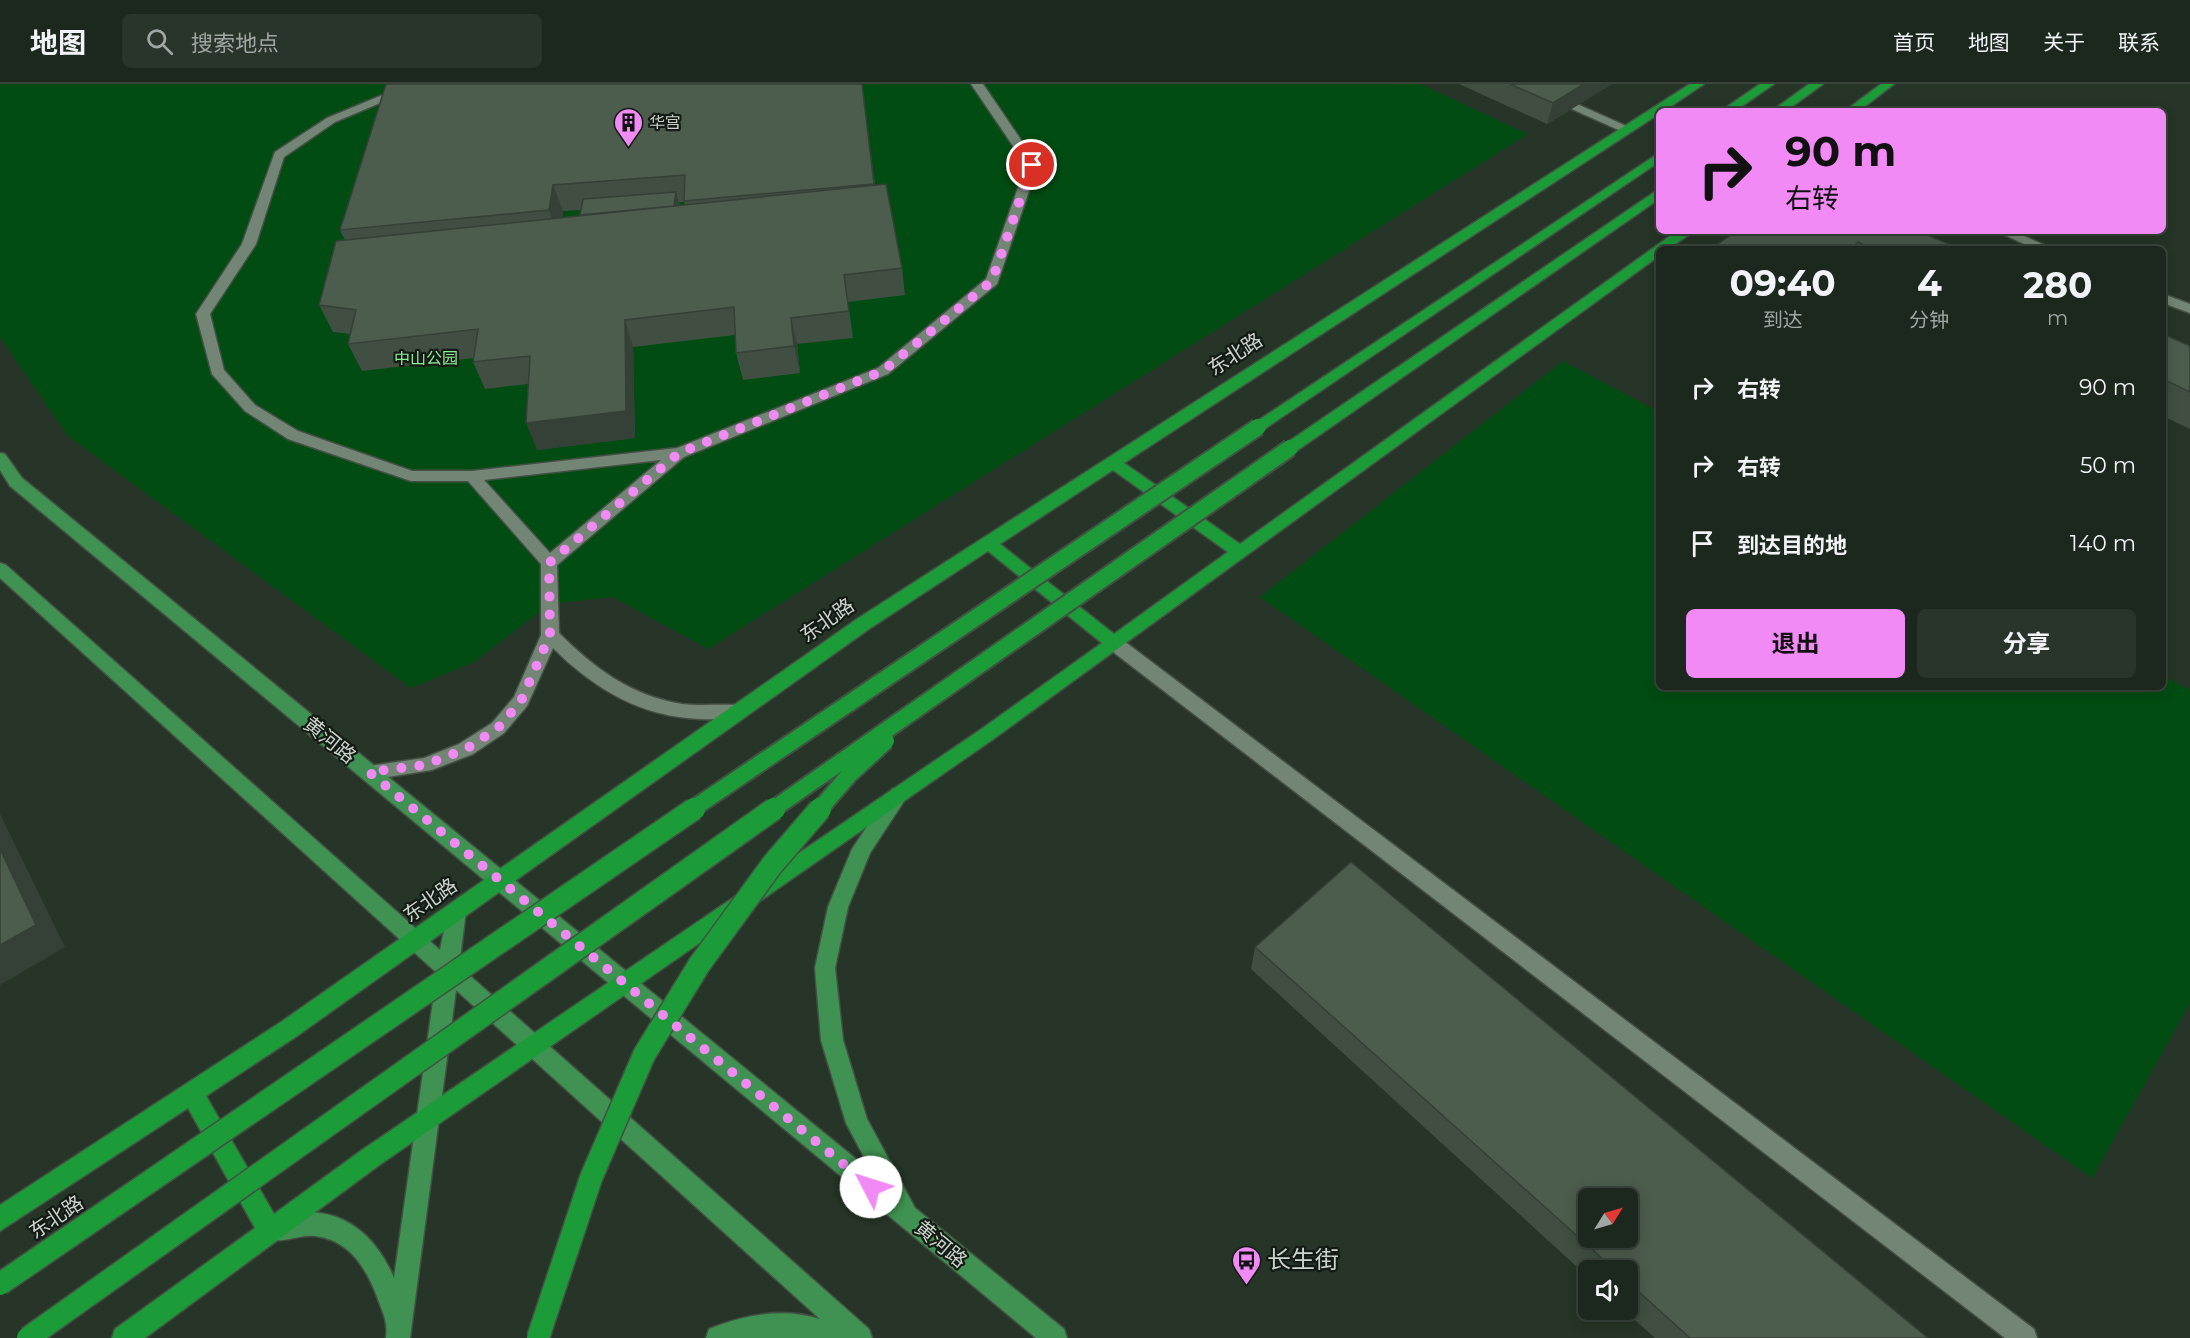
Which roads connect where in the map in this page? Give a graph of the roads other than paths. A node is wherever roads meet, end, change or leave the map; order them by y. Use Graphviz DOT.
graph roads {
  1 [pos="419,84"];
  2 [pos="976,84"];
  3 [pos="1522,84"];
  4 [pos="1698,84"];
  5 [pos="1768,84"];
  6 [pos="1817,84"];
  7 [pos="1888,84"];
  8 [pos="1660,108"];
  9 [pos="1732,108"];
  10 [pos="1782,108"];
  11 [pos="1855,108"];
  12 [pos="1656,111"];
  13 [pos="1627,129"];
  14 [pos="1656,159"];
  15 [pos="1656,195"];
  16 [pos="1681,234"];
  17 [pos="2009,234"];
  18 [pos="1663,246"];
  19 [pos="2039,246"];
  20 [pos="1656,251"];
  21 [pos="2166,299"];
  22 [pos="2190,309"];
  23 [pos="679,453"];
  24 [pos="0,459"];
  25 [pos="1112,462"];
  26 [pos="472,476"];
  27 [pos="988,543"];
  28 [pos="1240,552"];
  29 [pos="549,563"];
  30 [pos="0,569"];
  31 [pos="550,635"];
  32 [pos="1114,643"];
  33 [pos="938,692"];
  34 [pos="738,712"];
  35 [pos="369,772"];
  36 [pos="899,795"];
  37 [pos="499,880"];
  38 [pos="456,911"];
  39 [pos="414,940"];
  40 [pos="580,946"];
  41 [pos="448,970"];
  42 [pos="625,983"];
  43 [pos="533,1046"];
  44 [pos="192,1093"];
  45 [pos="429,1117"];
  46 [pos="908,1216"];
  47 [pos="0,1220"];
  48 [pos="270,1230"];
  49 [pos="0,1284"];
  50 [pos="399,1332"];
  51 [pos="28,1338"];
  52 [pos="124,1338"];
  53 [pos="538,1338"];
  54 [pos="718,1338"];
  55 [pos="842,1338"];
  56 [pos="860,1338"];
  57 [pos="1055,1338"];
  58 [pos="2025,1338"];
  1 -- 26 [label="street"];
  2 -- 23 [label="street"];
  3 -- 13 [label="street"];
  4 -- 8 [label="highway, 东北路"];
  5 -- 9 [label="highway"];
  6 -- 10 [label="highway"];
  7 -- 11 [label="highway"];
  12 -- 13 [label="highway, 东北路"];
  13 -- 25 [label="highway, 东北路"];
  14 -- 49 [label="highway, 东北路, bridge"];
  15 -- 33 [label="highway, bridge"];
  16 -- 18 [label="highway"];
  17 -- 19 [label="street"];
  20 -- 28 [label="highway"];
  21 -- 22 [label="street"];
  23 -- 26 [label="street"];
  23 -- 29 [label="street"];
  24 -- 35 [label="main road, 黄河路"];
  25 -- 27 [label="highway, 东北路"];
  25 -- 28 [label="highway"];
  26 -- 29 [label="street"];
  27 -- 32 [label="highway"];
  27 -- 34 [label="highway, 东北路"];
  28 -- 32 [label="highway"];
  29 -- 31 [label="street"];
  30 -- 39 [label="main road"];
  31 -- 34 [label="street"];
  31 -- 35 [label="street"];
  32 -- 36 [label="highway"];
  32 -- 58 [label="street"];
  33 -- 40 [label="highway, bridge"];
  33 -- 53 [label="highway, bridge"];
  34 -- 37 [label="highway, 东北路"];
  35 -- 37 [label="main road, 黄河路"];
  36 -- 42 [label="highway"];
  36 -- 46 [label="main road"];
  37 -- 38 [label="highway, 东北路"];
  37 -- 40 [label="main road, 黄河路"];
  38 -- 39 [label="highway, 东北路"];
  38 -- 41 [label="main road"];
  39 -- 41 [label="main road"];
  39 -- 44 [label="highway, 东北路"];
  40 -- 42 [label="main road, 黄河路"];
  40 -- 51 [label="highway, bridge"];
  41 -- 43 [label="main road"];
  41 -- 45 [label="main road"];
  42 -- 43 [label="highway"];
  42 -- 46 [label="main road, 黄河路"];
  43 -- 45 [label="highway"];
  43 -- 56 [label="main road"];
  44 -- 47 [label="highway, 东北路"];
  44 -- 48 [label="highway"];
  45 -- 48 [label="highway"];
  45 -- 50 [label="main road"];
  46 -- 57 [label="main road, 黄河路"];
  48 -- 50 [label="main road"];
  48 -- 52 [label="highway"];
  54 -- 55 [label="main road"];
}
